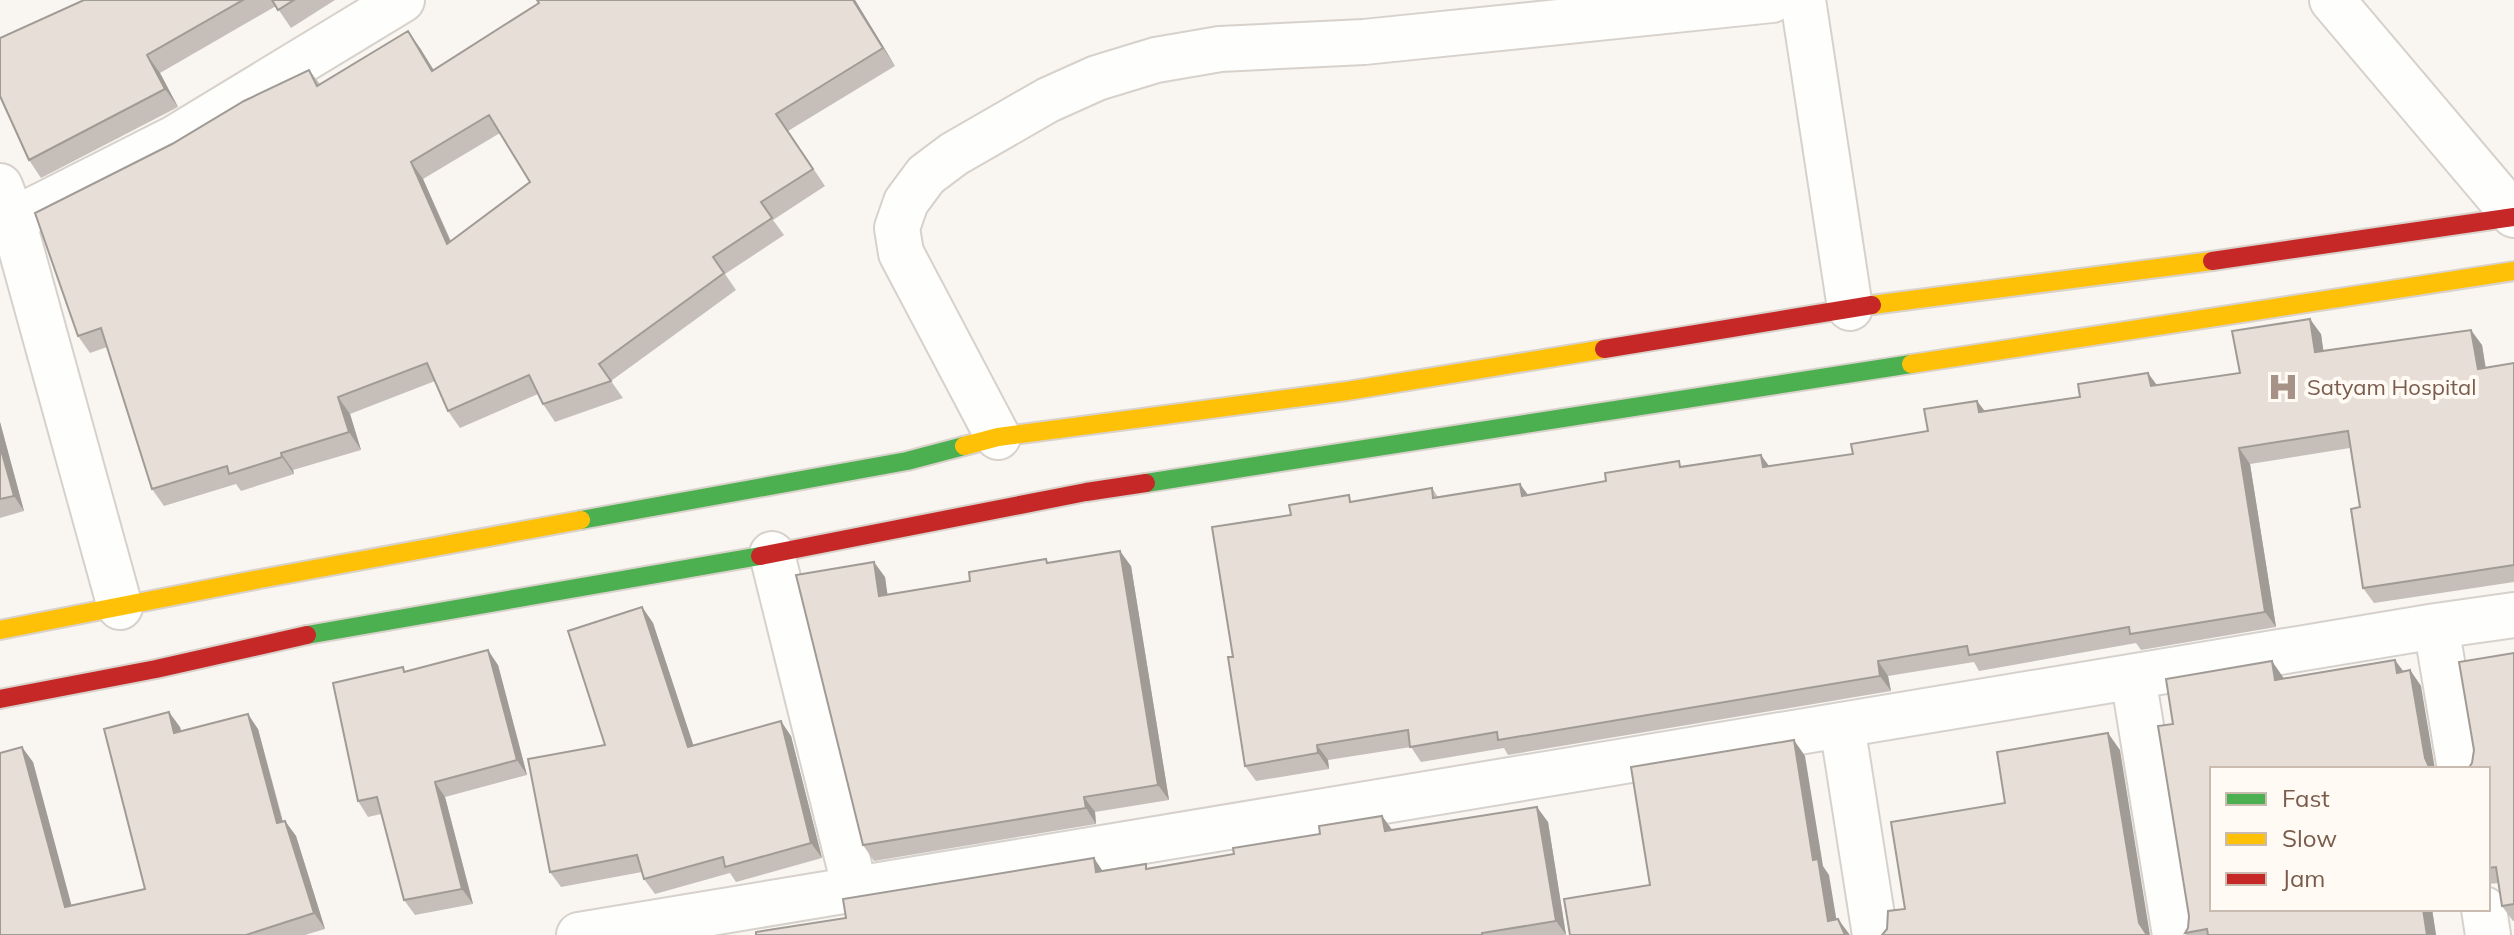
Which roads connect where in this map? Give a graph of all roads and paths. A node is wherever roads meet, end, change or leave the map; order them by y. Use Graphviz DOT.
graph roads {
  1 [pos="402,0"];
  2 [pos="1772,0"];
  3 [pos="1803,0"];
  4 [pos="2332,0"];
  5 [pos="6,203"];
  6 [pos="2514,216"];
  7 [pos="2514,271"];
  8 [pos="1850,308"];
  9 [pos="998,437"];
  10 [pos="772,554"];
  11 [pos="120,607"];
  12 [pos="2514,615"];
  13 [pos="2436,626"];
  14 [pos="0,630"];
  15 [pos="2133,677"];
  16 [pos="0,699"];
  17 [pos="1842,725"];
  18 [pos="2460,767"];
  19 [pos="855,889"];
  20 [pos="2484,911"];
  21 [pos="579,935"];
  22 [pos="1875,935"];
  23 [pos="2175,935"];
  24 [pos="2488,935"];
  1 -- 5 [label="street"];
  2 -- 9 [label="street"];
  3 -- 8 [label="street"];
  4 -- 6 [label="street"];
  5 -- 11 [label="street"];
  6 -- 8 [label="street"];
  7 -- 10 [label="street"];
  8 -- 9 [label="street"];
  9 -- 11 [label="street"];
  10 -- 16 [label="street"];
  10 -- 19 [label="street"];
  11 -- 14 [label="street"];
  12 -- 13 [label="street"];
  13 -- 15 [label="street"];
  13 -- 18 [label="street"];
  15 -- 17 [label="street"];
  15 -- 23 [label="street"];
  17 -- 19 [label="street"];
  17 -- 22 [label="street"];
  19 -- 21 [label="street"];
  20 -- 24 [label="street"];
}
